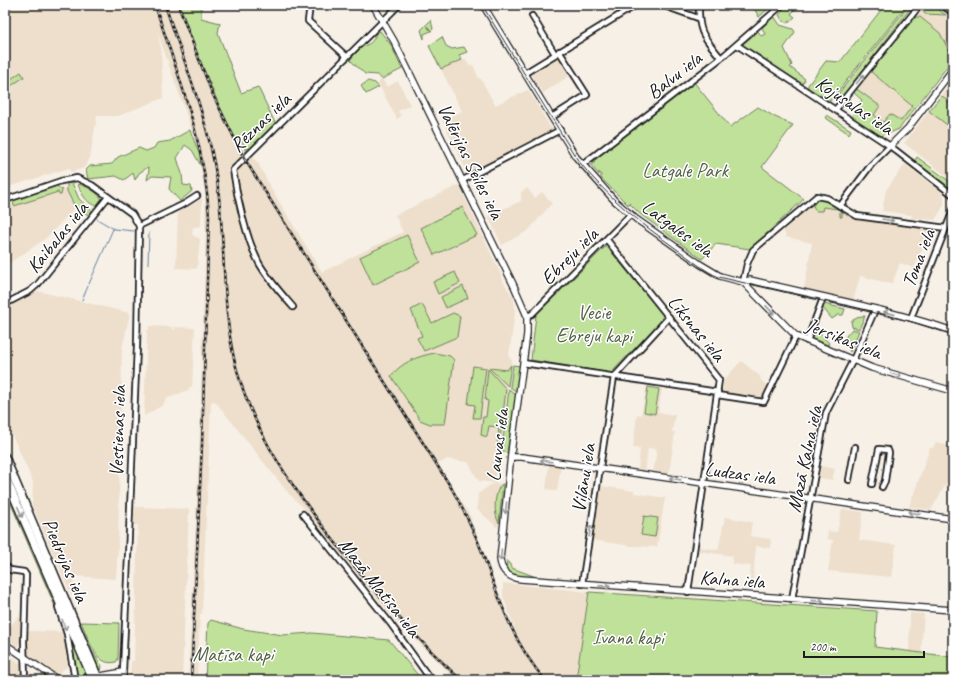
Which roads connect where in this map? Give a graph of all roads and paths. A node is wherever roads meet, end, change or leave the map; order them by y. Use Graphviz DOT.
graph roads {
  1 [pos="310,5"];
  2 [pos="373,5"];
  3 [pos="399,5"];
  4 [pos="483,5"];
  5 [pos="636,5"];
  6 [pos="662,5"];
  7 [pos="698,5"];
  8 [pos="782,5"];
  9 [pos="920,5"];
  10 [pos="942,5"];
  11 [pos="953,13"];
  12 [pos="532,16"];
  13 [pos="698,18"];
  14 [pos="383,22"];
  15 [pos="737,45"];
  16 [pos="557,53"];
  17 [pos="347,57"];
  18 [pos="721,58"];
  19 [pos="953,69"];
  20 [pos="525,74"];
  21 [pos="836,109"];
  22 [pos="552,117"];
  23 [pos="560,130"];
  24 [pos="890,146"];
  25 [pos="582,165"];
  26 [pos="463,180"];
  27 [pos="953,195"];
  28 [pos="197,196"];
  29 [pos="108,197"];
  30 [pos="5,200"];
  31 [pos="840,206"];
  32 [pos="953,210"];
  33 [pos="631,214"];
  34 [pos="139,226"];
  35 [pos="946,228"];
  36 [pos="607,240"];
  37 [pos="743,282"];
  38 [pos="823,298"];
  39 [pos="5,304"];
  40 [pos="293,307"];
  41 [pos="875,310"];
  42 [pos="527,316"];
  43 [pos="668,317"];
  44 [pos="910,318"];
  45 [pos="953,331"];
  46 [pos="796,336"];
  47 [pos="807,341"];
  48 [pos="853,360"];
  49 [pos="523,363"];
  50 [pos="614,377"];
  51 [pos="953,391"];
  52 [pos="717,394"];
  53 [pos="514,440"];
  54 [pos="855,447"];
  55 [pos="5,456"];
  56 [pos="511,457"];
  57 [pos="522,457"];
  58 [pos="599,468"];
  59 [pos="5,476"];
  60 [pos="849,480"];
  61 [pos="704,484"];
  62 [pos="872,484"];
  63 [pos="882,487"];
  64 [pos="810,499"];
  65 [pos="303,514"];
  66 [pos="953,519"];
  67 [pos="5,565"];
  68 [pos="48,575"];
  69 [pos="509,576"];
  70 [pos="582,584"];
  71 [pos="688,592"];
  72 [pos="792,599"];
  73 [pos="953,610"];
  74 [pos="5,644"];
  75 [pos="25,658"];
  76 [pos="123,672"];
  77 [pos="95,678"];
  78 [pos="25,680"];
  79 [pos="58,680"];
  80 [pos="74,680"];
  81 [pos="82,680"];
  82 [pos="123,680"];
  83 [pos="431,680"];
  1 -- 17 [label="street"];
  2 -- 14 [label="street, Valērijas Seiles iela"];
  3 -- 14 [label="street, Rēznas iela"];
  4 -- 20 [label="street, Latgales iela"];
  5 -- 16 [label="street"];
  6 -- 13 [label="street"];
  7 -- 13 [label="street"];
  8 -- 15 [label="street, Balvu iela"];
  21 -- 9 [label="street, one-way"];
  10 -- 11 [label="street"];
  12 -- 16 [label="street"];
  13 -- 18 [label="street"];
  14 -- 17 [label="street, Rēznas iela"];
  14 -- 26 [label="street, Valērijas Seiles iela"];
  15 -- 18 [label="street, Balvu iela"];
  15 -- 21 [label="street, Kojusalas iela"];
  16 -- 20 [label="street"];
  16 -- 22 [label="street"];
  17 -- 40 [label="street, Rēznas iela"];
  18 -- 25 [label="street, Balvu iela"];
  19 -- 24 [label="street"];
  20 -- 22 [label="street, Latgales iela"];
  21 -- 24 [label="street, Kojusalas iela"];
  22 -- 23 [label="street, Latgales iela"];
  23 -- 25 [label="street, Latgales iela"];
  23 -- 26 [label="street"];
  24 -- 27 [label="street, Kojusalas iela"];
  24 -- 31 [label="street"];
  25 -- 33 [label="street, Latgales iela"];
  26 -- 42 [label="street, Valērijas Seiles iela"];
  28 -- 34 [label="street"];
  29 -- 30 [label="street"];
  29 -- 34 [label="street"];
  29 -- 39 [label="street, Kaibalas iela"];
  31 -- 35 [label="street, one-way"];
  31 -- 37 [label="street"];
  32 -- 35 [label="street, Toma iela"];
  33 -- 36 [label="street, Ebreju iela"];
  33 -- 37 [label="street, Latgales iela"];
  34 -- 76 [label="street, Vestienas iela"];
  35 -- 44 [label="street, Toma iela"];
  36 -- 42 [label="street, Ebreju iela"];
  36 -- 43 [label="street, Līksnas iela"];
  37 -- 38 [label="street, Latgales iela"];
  37 -- 46 [label="street, Jersikas iela, one-way"];
  38 -- 41 [label="street, Latgales iela"];
  38 -- 47 [label="street"];
  44 -- 41 [label="street, Latgales iela, one-way"];
  41 -- 48 [label="street, Mazā Kalna iela"];
  42 -- 49 [label="street, Lauvas iela"];
  43 -- 50 [label="street"];
  43 -- 52 [label="street, Līksnas iela"];
  44 -- 45 [label="street, Latgales iela"];
  46 -- 47 [label="street, Jersikas iela"];
  46 -- 52 [label="street"];
  47 -- 48 [label="street, Jersikas iela"];
  48 -- 51 [label="street, Jersikas iela, one-way"];
  48 -- 64 [label="street, Mazā Kalna iela"];
  49 -- 50 [label="street"];
  49 -- 53 [label="street, Lauvas iela"];
  50 -- 52 [label="street"];
  50 -- 58 [label="street, Viļānu iela"];
  52 -- 61 [label="street, Līksnas iela"];
  53 -- 56 [label="street, Lauvas iela"];
  53 -- 57 [label="street"];
  54 -- 60 [label="street"];
  55 -- 77 [label="main road, Piedrujas iela"];
  56 -- 57 [label="street, Ludzas iela"];
  56 -- 69 [label="street, Lauvas iela, one-way"];
  58 -- 57 [label="street, Ludzas iela, one-way"];
  61 -- 58 [label="street, Ludzas iela, one-way"];
  70 -- 58 [label="street, Viļānu iela, one-way"];
  59 -- 68 [label="main road, Piedrujas iela, one-way"];
  61 -- 64 [label="street, Ludzas iela"];
  61 -- 71 [label="street, Līksnas iela"];
  62 -- 63 [label="street"];
  66 -- 64 [label="street, Ludzas iela, one-way"];
  64 -- 72 [label="street, Mazā Kalna iela"];
  65 -- 83 [label="street, Mazā Matīsa iela"];
  67 -- 75 [label="street"];
  68 -- 77 [label="main road, Piedrujas iela"];
  68 -- 80 [label="street, one-way"];
  69 -- 70 [label="street, Kalna iela"];
  70 -- 71 [label="street, Kalna iela, one-way"];
  71 -- 72 [label="street, Kalna iela"];
  72 -- 73 [label="street, Kalna iela, one-way"];
  74 -- 75 [label="street"];
  75 -- 78 [label="street"];
  75 -- 79 [label="street"];
  76 -- 77 [label="street"];
  76 -- 82 [label="street, Vestienas iela"];
  77 -- 81 [label="street"];
}
